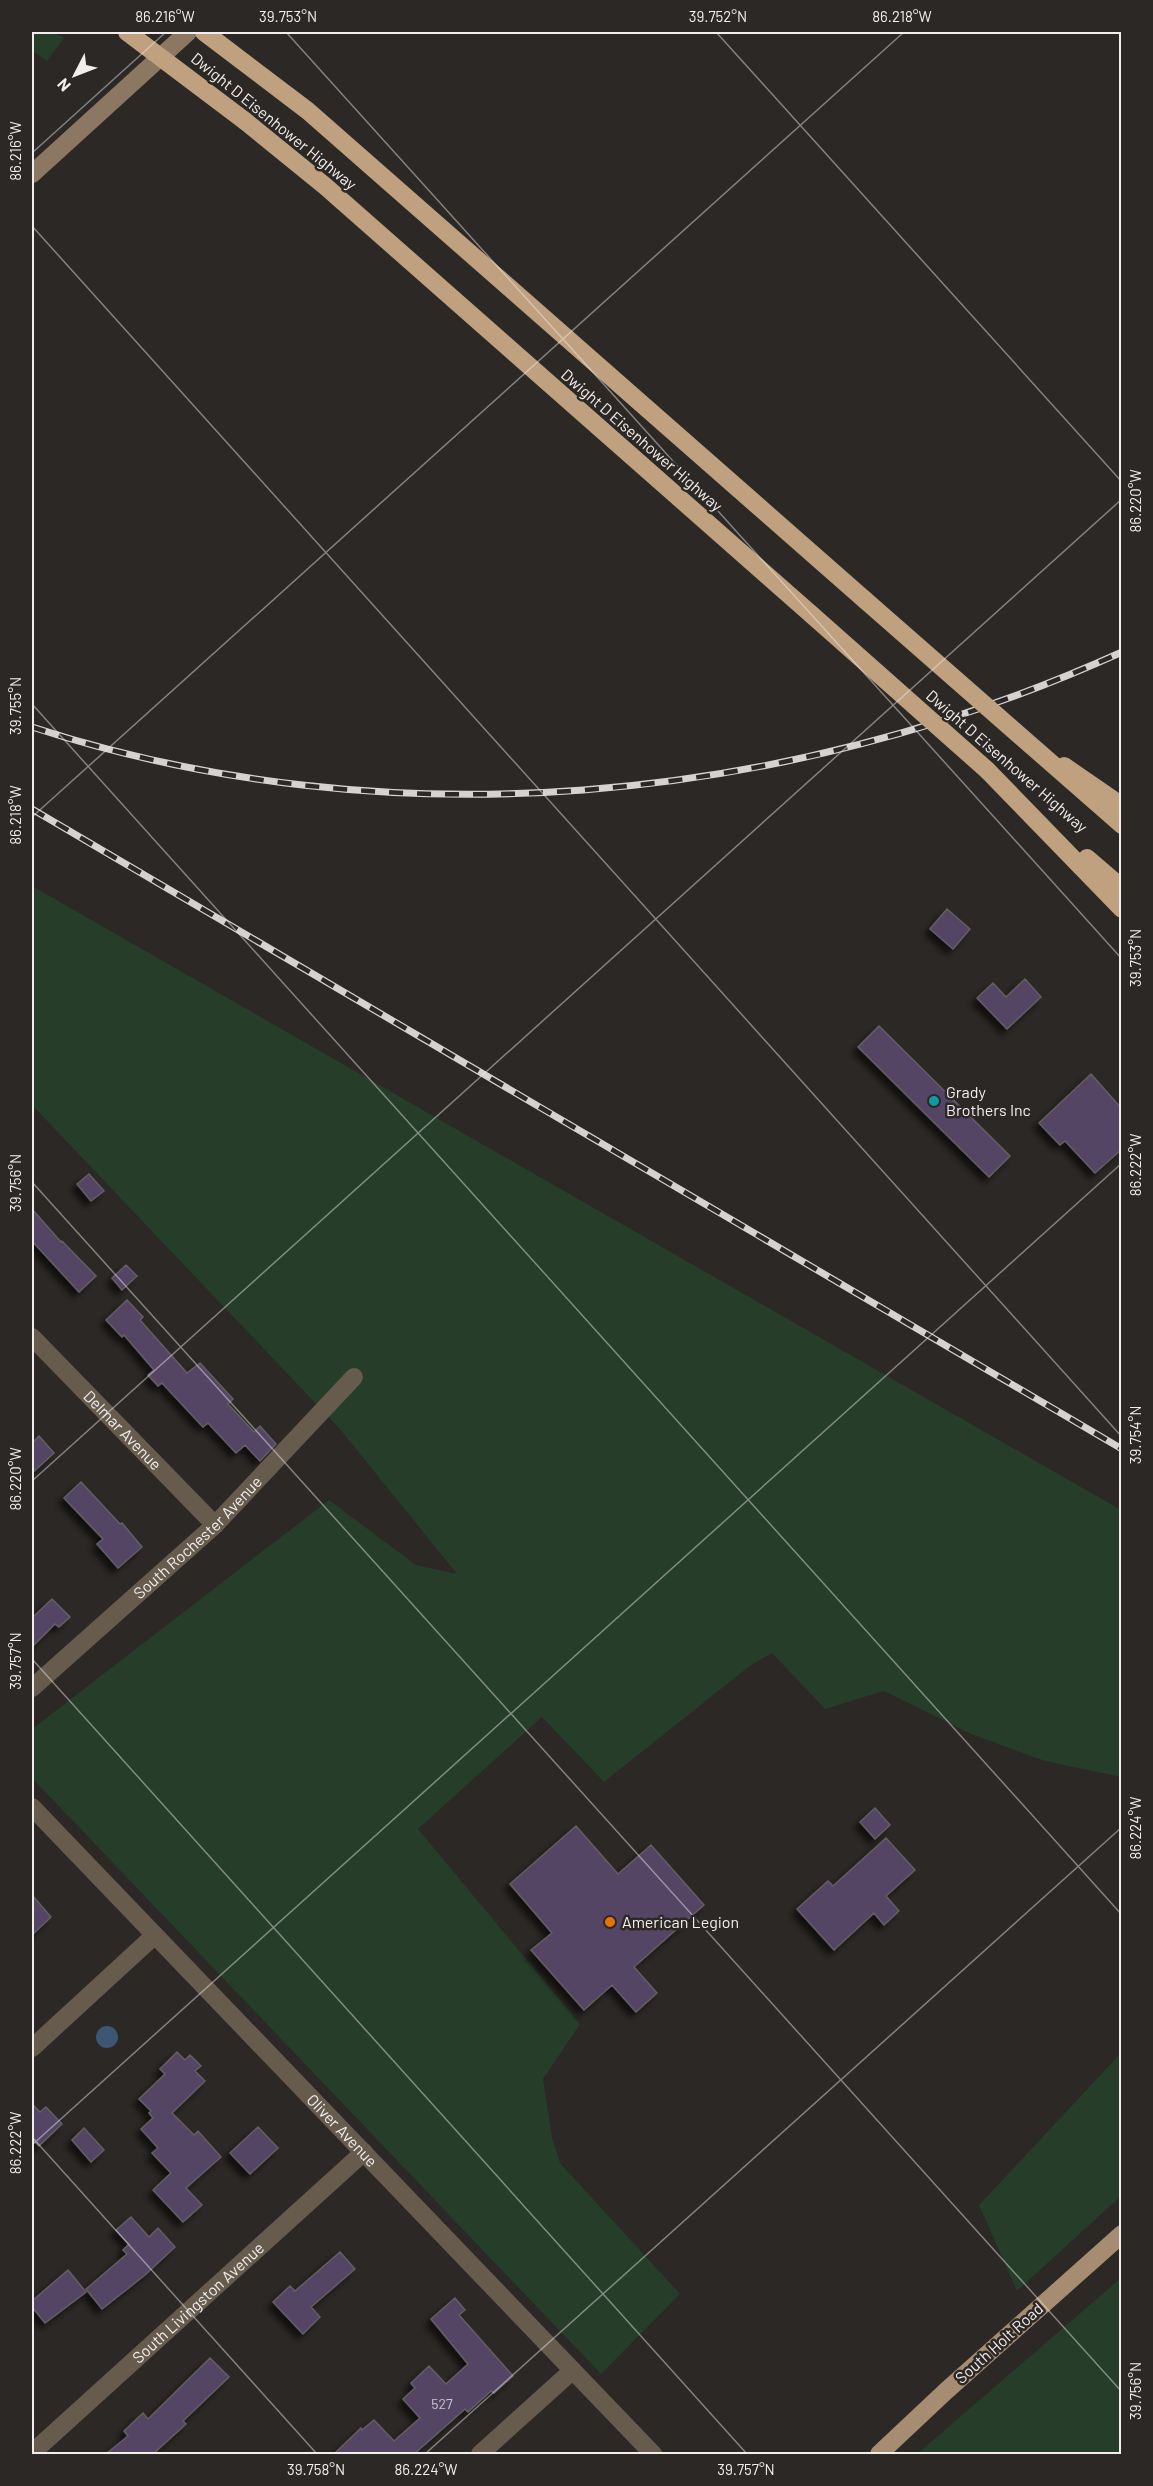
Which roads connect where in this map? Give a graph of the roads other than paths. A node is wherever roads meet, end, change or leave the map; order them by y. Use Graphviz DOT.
graph roads {
  1 [pos="127,32"];
  2 [pos="188,32"];
  3 [pos="204,32"];
  4 [pos="32,174"];
  5 [pos="1005,723"];
  6 [pos="987,770"];
  7 [pos="1122,806"];
  8 [pos="1122,825"];
  9 [pos="1122,888"];
  10 [pos="1122,909"];
  11 [pos="32,1337"];
  12 [pos="354,1377"];
  13 [pos="215,1525"];
  14 [pos="32,1688"];
  15 [pos="32,1807"];
  16 [pos="155,1935"];
  17 [pos="32,2048"];
  18 [pos="364,2152"];
  19 [pos="1122,2234"];
  20 [pos="572,2371"];
  21 [pos="32,2453"];
  22 [pos="480,2454"];
  23 [pos="653,2454"];
  24 [pos="879,2454"];
  1 -- 6 [label="highway, Dwight D Eisenhower Highway, bridge"];
  2 -- 4 [label="main road"];
  3 -- 5 [label="highway, Dwight D Eisenhower Highway, bridge"];
  5 -- 7 [label="highway, bridge"];
  5 -- 8 [label="highway, Dwight D Eisenhower Highway, bridge"];
  6 -- 9 [label="highway, Dwight D Eisenhower Highway"];
  6 -- 10 [label="highway"];
  11 -- 13 [label="street, Delmar Avenue"];
  12 -- 13 [label="street, South Rochester Avenue"];
  13 -- 14 [label="street, South Rochester Avenue"];
  15 -- 16 [label="street, Oliver Avenue"];
  16 -- 17 [label="street"];
  16 -- 18 [label="street, Oliver Avenue"];
  18 -- 20 [label="street, Oliver Avenue"];
  18 -- 21 [label="street, South Livingston Avenue"];
  19 -- 24 [label="main road, South Holt Road"];
  20 -- 22 [label="street"];
  20 -- 23 [label="street, Oliver Avenue"];
}
